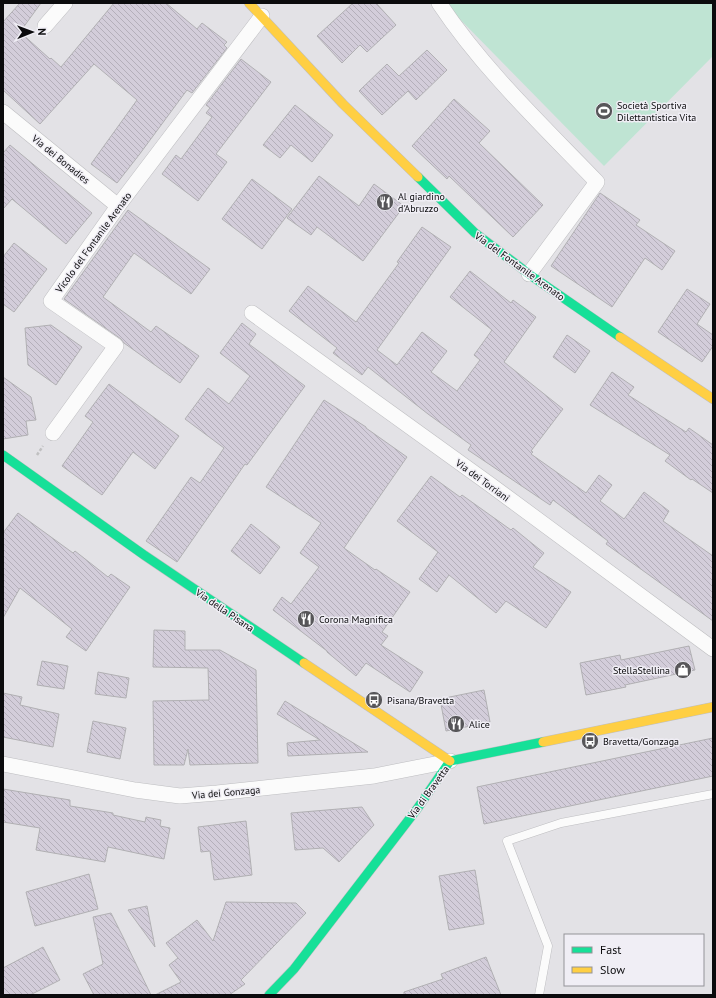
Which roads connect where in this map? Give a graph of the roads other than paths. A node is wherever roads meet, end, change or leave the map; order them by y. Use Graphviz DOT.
graph roads {
  1 [pos="65,3"];
  2 [pos="249,3"];
  3 [pos="439,3"];
  4 [pos="262,16"];
  5 [pos="45,26"];
  6 [pos="3,112"];
  7 [pos="118,206"];
  8 [pos="529,274"];
  9 [pos="252,313"];
  10 [pos="713,399"];
  11 [pos="53,433"];
  12 [pos="3,455"];
  13 [pos="713,649"];
  14 [pos="713,706"];
  15 [pos="450,761"];
  16 [pos="3,764"];
  17 [pos="713,794"];
  18 [pos="269,995"];
  19 [pos="540,995"];
  1 -- 5 [label="street"];
  2 -- 4 [label="main road, Via del Fontanile Arenato"];
  3 -- 8 [label="street"];
  4 -- 7 [label="street, Vicolo del Fontanile Arenato"];
  4 -- 8 [label="main road, Via del Fontanile Arenato"];
  6 -- 7 [label="street, Via dei Bonadies"];
  7 -- 11 [label="street, Vicolo del Fontanile Arenato"];
  8 -- 10 [label="main road, Via del Fontanile Arenato"];
  9 -- 13 [label="street, Via dei Torriani"];
  12 -- 15 [label="main road, Via della Pisana"];
  14 -- 15 [label="main road, Via di Bravetta"];
  15 -- 16 [label="street, Via dei Gonzaga"];
  15 -- 18 [label="main road, Via di Bravetta"];
  17 -- 19 [label="lane"];
}
